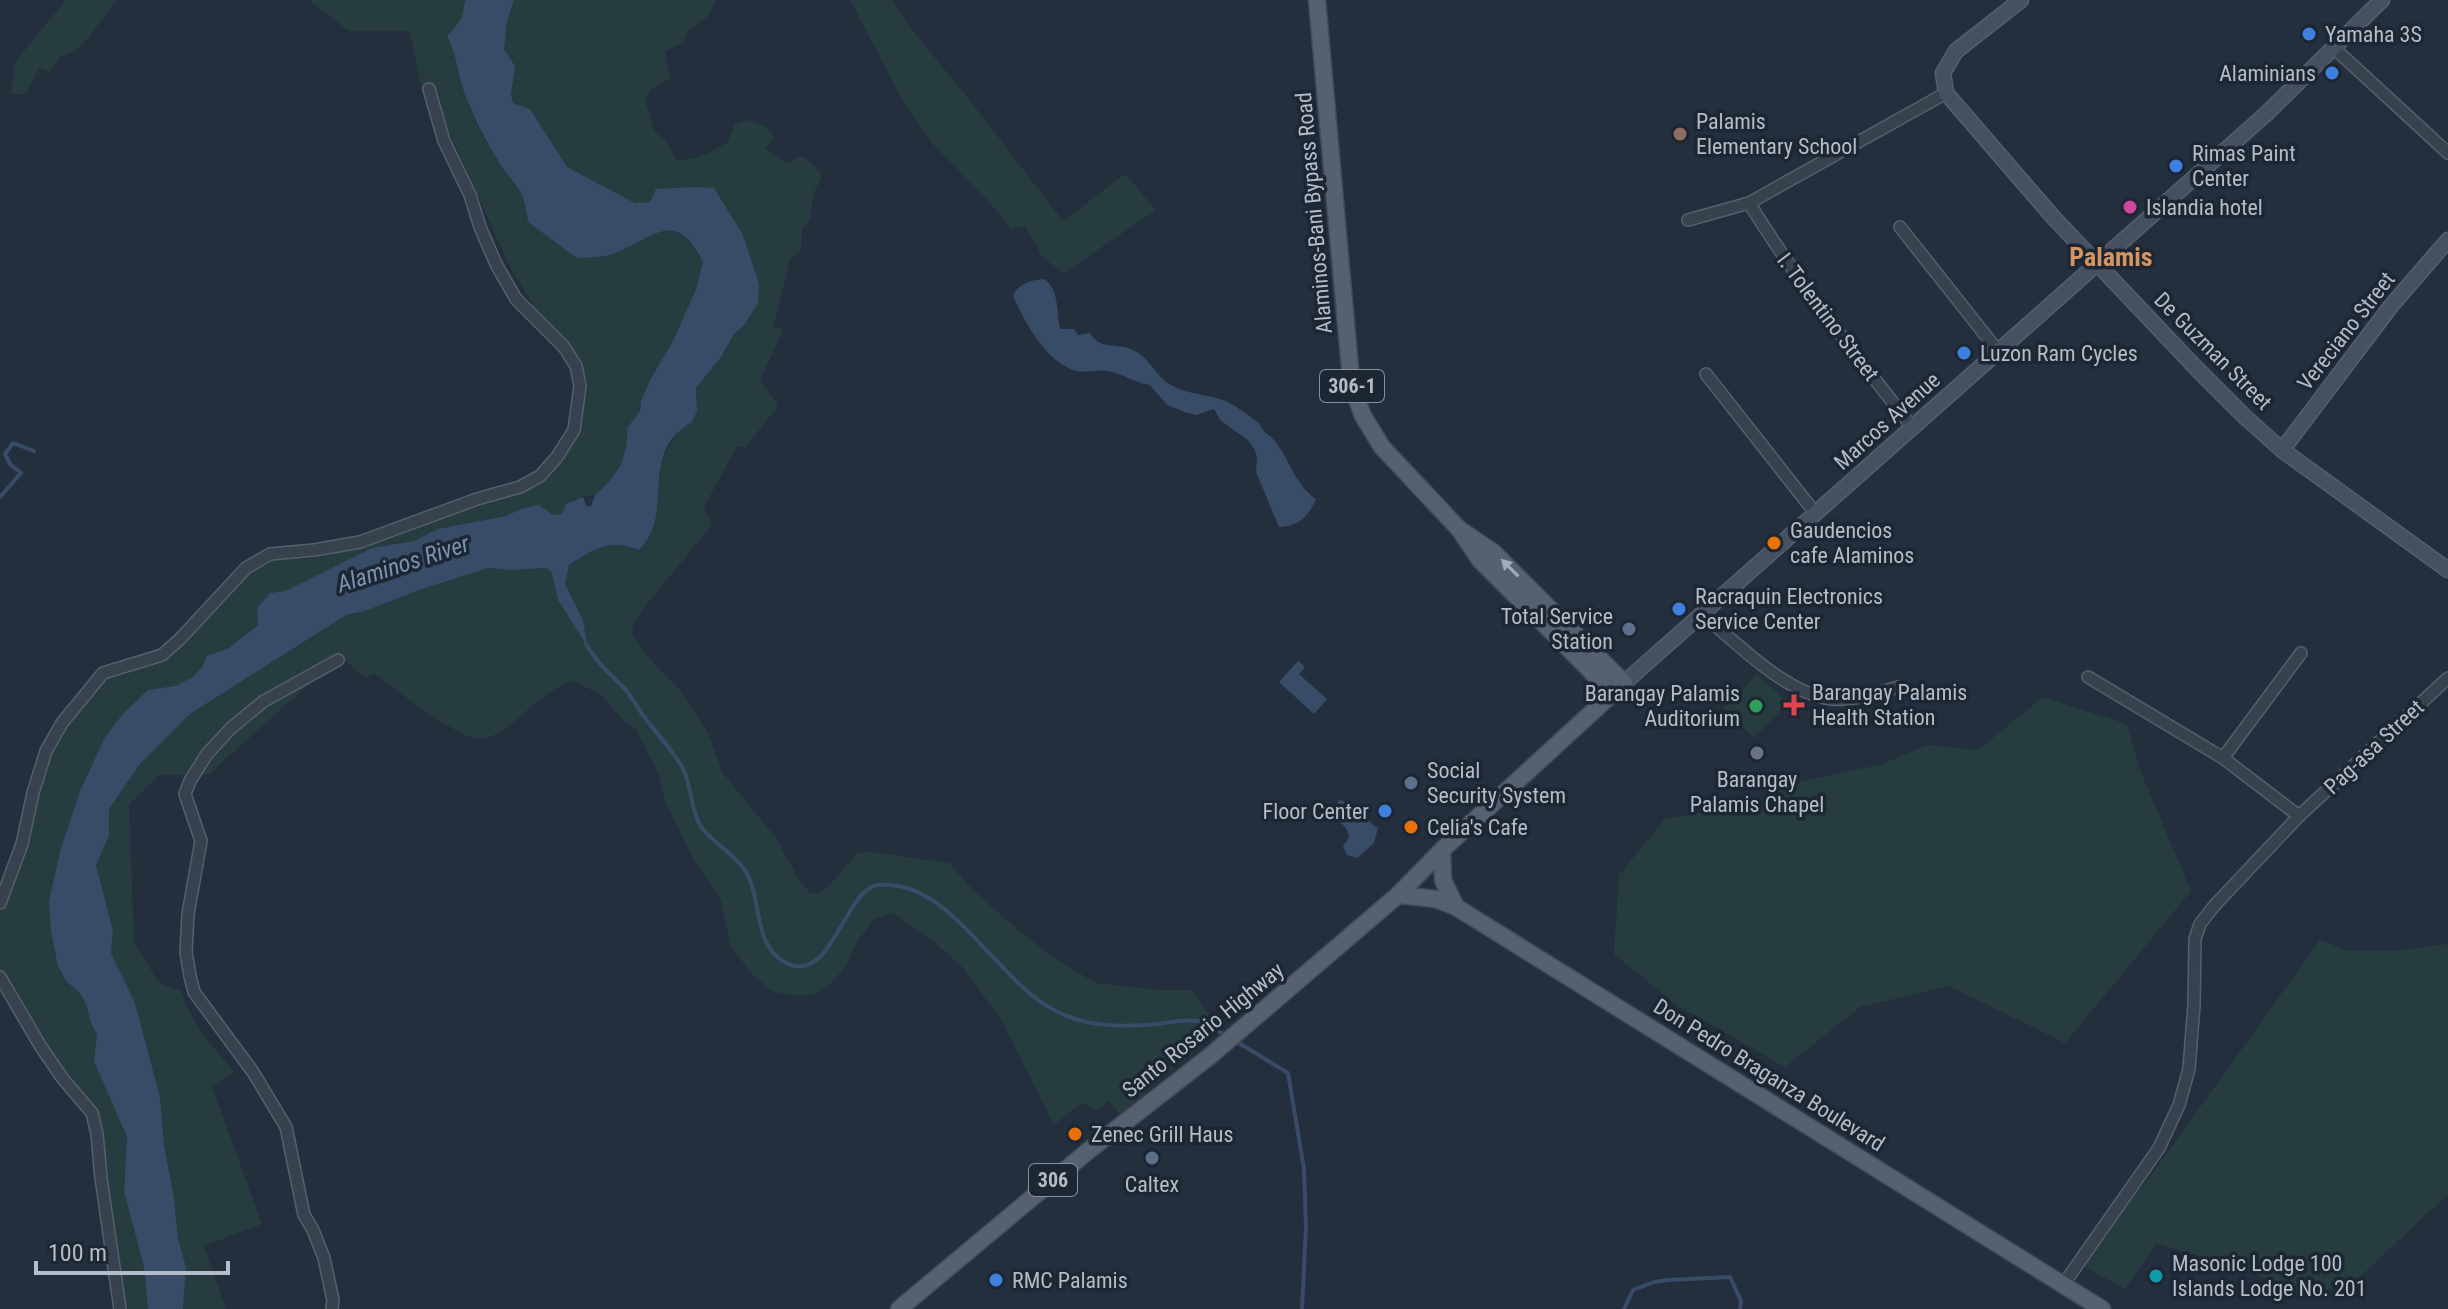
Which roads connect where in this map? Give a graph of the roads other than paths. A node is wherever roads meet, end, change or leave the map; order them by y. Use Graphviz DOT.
graph roads {
  1 [pos="1317,0"];
  2 [pos="2021,0"];
  3 [pos="2382,0"];
  4 [pos="2334,48"];
  5 [pos="429,89"];
  6 [pos="1946,93"];
  7 [pos="2448,153"];
  8 [pos="1749,203"];
  9 [pos="1688,220"];
  10 [pos="1900,227"];
  11 [pos="2448,240"];
  12 [pos="2098,264"];
  13 [pos="1998,351"];
  14 [pos="1706,374"];
  15 [pos="1912,427"];
  16 [pos="2282,450"];
  17 [pos="1816,514"];
  18 [pos="2448,570"];
  19 [pos="1703,615"];
  20 [pos="2301,653"];
  21 [pos="338,660"];
  22 [pos="2088,677"];
  23 [pos="2448,678"];
  24 [pos="1898,687"];
  25 [pos="1618,688"];
  26 [pos="2223,758"];
  27 [pos="2299,816"];
  28 [pos="1442,850"];
  29 [pos="1420,873"];
  30 [pos="1398,895"];
  31 [pos="1436,899"];
  32 [pos="0,903"];
  33 [pos="1456,907"];
  34 [pos="0,977"];
  35 [pos="2063,1285"];
  36 [pos="120,1309"];
  37 [pos="332,1309"];
  38 [pos="899,1309"];
  39 [pos="2102,1309"];
  1 -- 25 [label="main road, Alaminos-Bani Bypass Road / 306-1"];
  2 -- 6 [label="street"];
  3 -- 4 [label="street, Marcos Avenue / 306"];
  4 -- 7 [label="street"];
  4 -- 12 [label="street, Marcos Avenue / 306"];
  5 -- 32 [label="street"];
  6 -- 8 [label="street"];
  6 -- 12 [label="street, De Guzman Street"];
  8 -- 9 [label="street"];
  8 -- 15 [label="street, I. Tolentino Street"];
  10 -- 13 [label="street"];
  11 -- 16 [label="street, Vereciano Street"];
  12 -- 13 [label="street, Marcos Avenue / 306"];
  12 -- 16 [label="street, De Guzman Street"];
  13 -- 15 [label="street, Marcos Avenue / 306"];
  14 -- 17 [label="street"];
  15 -- 17 [label="street, Marcos Avenue / 306"];
  16 -- 18 [label="street, De Guzman Street"];
  17 -- 19 [label="street, Marcos Avenue / 306"];
  19 -- 24 [label="street"];
  19 -- 25 [label="street, Marcos Avenue / 306"];
  20 -- 26 [label="street"];
  21 -- 37 [label="street"];
  22 -- 26 [label="street"];
  23 -- 27 [label="street, Pag-asa Street"];
  25 -- 28 [label="main road, Marcos Avenue / 306"];
  26 -- 27 [label="street"];
  27 -- 35 [label="street, Pag-asa Street"];
  28 -- 29 [label="main road, Marcos Avenue / 306"];
  28 -- 33 [label="main road"];
  29 -- 30 [label="main road, Santo Rosario Highway / 306"];
  29 -- 31 [label="main road"];
  29 -- 33 [label="main road"];
  30 -- 31 [label="main road, Don Pedro Braganza Boulevard"];
  30 -- 38 [label="main road, Santo Rosario Highway / 306"];
  31 -- 33 [label="main road, Don Pedro Braganza Boulevard"];
  33 -- 35 [label="main road, Don Pedro Braganza Boulevard"];
  34 -- 36 [label="street"];
  35 -- 39 [label="main road, Don Pedro Braganza Boulevard"];
}
